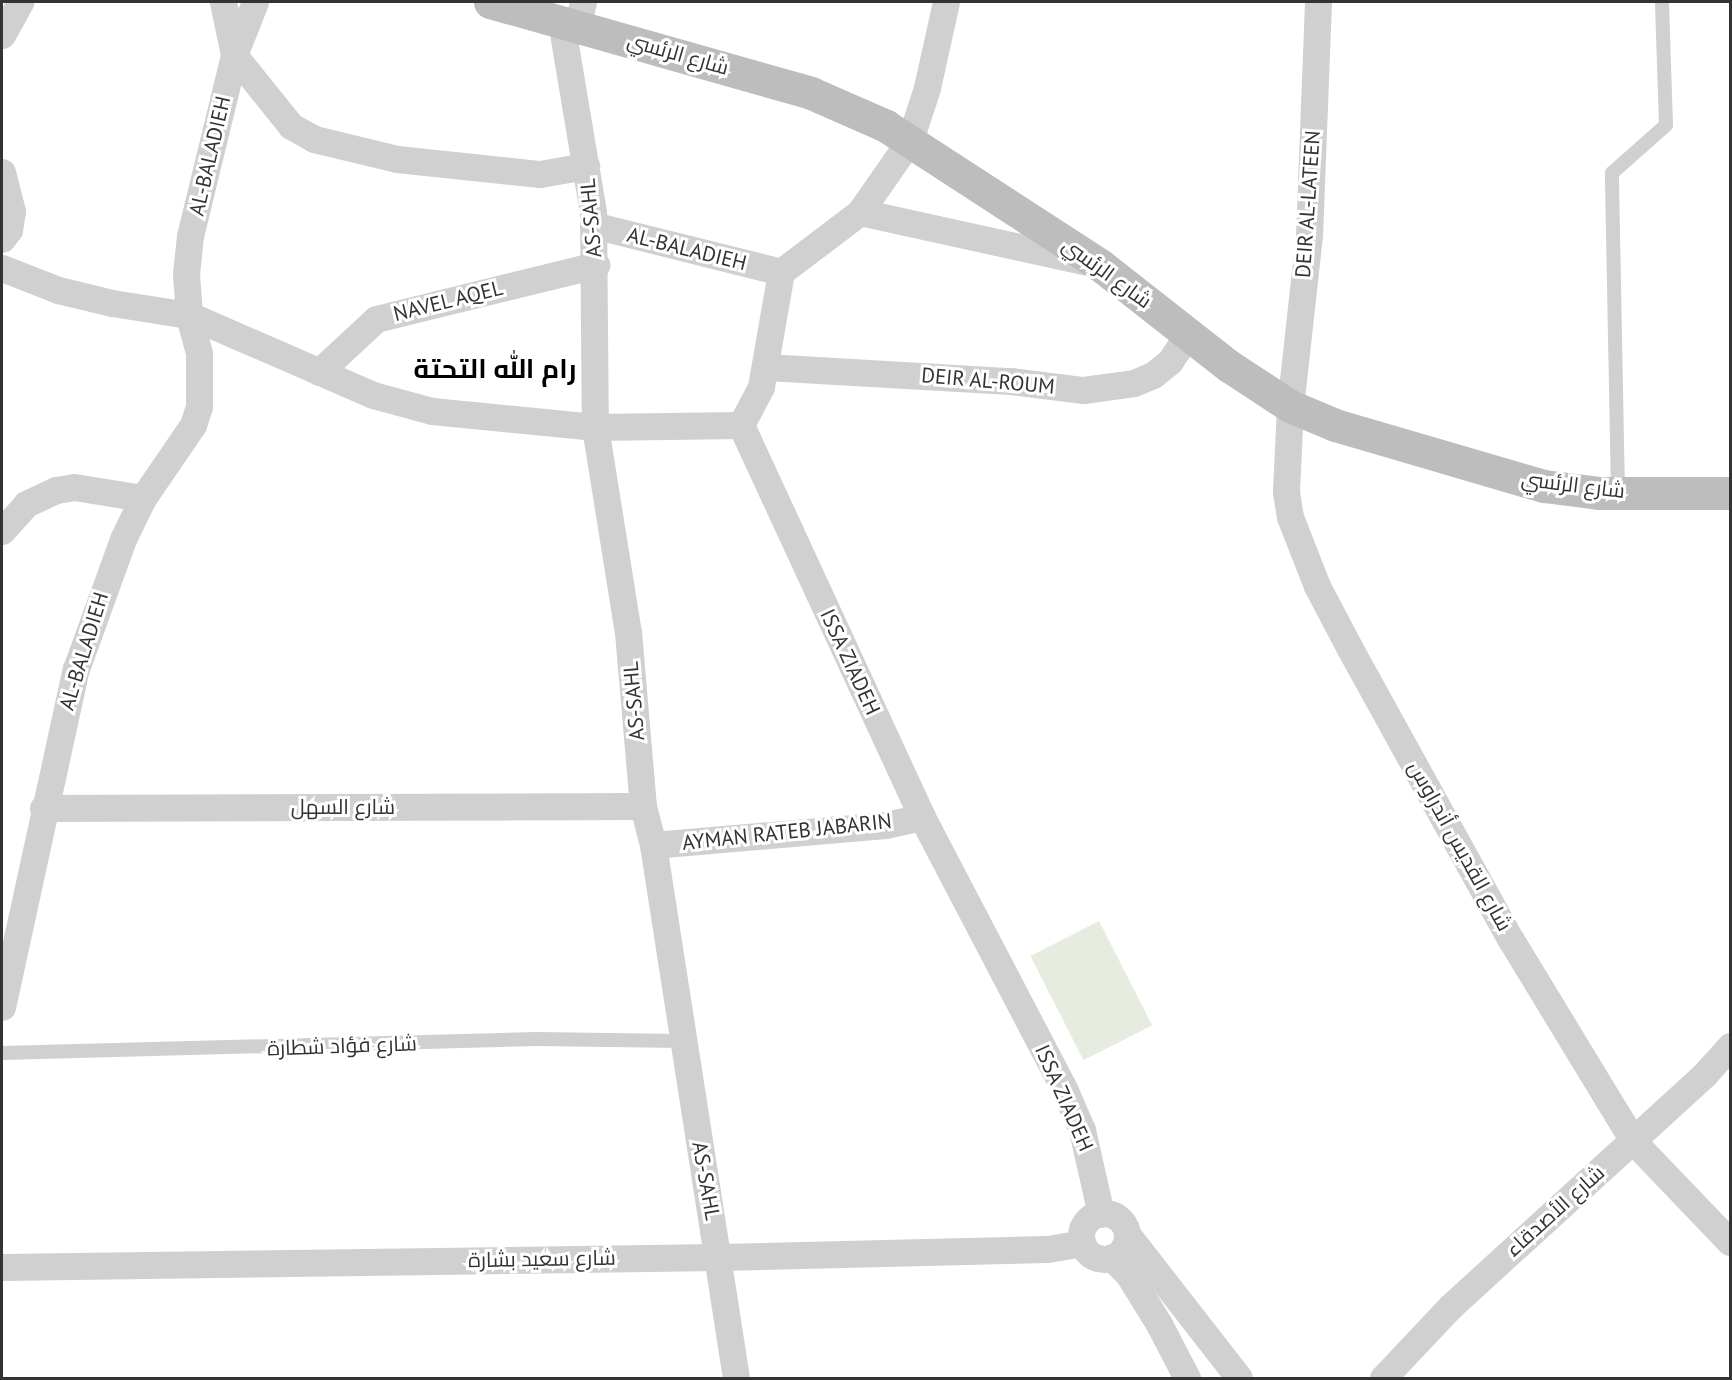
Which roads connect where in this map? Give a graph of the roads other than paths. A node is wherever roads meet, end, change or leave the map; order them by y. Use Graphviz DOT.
graph roads {
  1 [pos="20,2"];
  2 [pos="223,2"];
  3 [pos="255,2"];
  4 [pos="490,2"];
  5 [pos="946,2"];
  6 [pos="1318,2"];
  7 [pos="1662,2"];
  8 [pos="558,13"];
  9 [pos="2,35"];
  10 [pos="234,56"];
  11 [pos="910,140"];
  12 [pos="586,166"];
  13 [pos="2,171"];
  14 [pos="860,212"];
  15 [pos="593,225"];
  16 [pos="2,239"];
  17 [pos="596,265"];
  18 [pos="1100,265"];
  19 [pos="2,268"];
  20 [pos="782,273"];
  21 [pos="189,315"];
  22 [pos="1188,334"];
  23 [pos="766,367"];
  24 [pos="320,372"];
  25 [pos="1290,406"];
  26 [pos="741,424"];
  27 [pos="595,427"];
  28 [pos="1618,493"];
  29 [pos="1731,493"];
  30 [pos="143,498"];
  31 [pos="2,531"];
  32 [pos="643,806"];
  33 [pos="43,808"];
  34 [pos="922,817"];
  35 [pos="653,845"];
  36 [pos="2,1007"];
  37 [pos="682,1041"];
  38 [pos="1731,1046"];
  39 [pos="2,1053"];
  40 [pos="1633,1141"];
  41 [pos="1101,1214"];
  42 [pos="1127,1234"];
  43 [pos="1731,1242"];
  44 [pos="1082,1243"];
  45 [pos="718,1257"];
  46 [pos="1112,1258"];
  47 [pos="2,1267"];
  48 [pos="736,1378"];
  49 [pos="1187,1378"];
  50 [pos="1239,1378"];
  51 [pos="1383,1378"];
  1 -- 9 [label="street"];
  2 -- 10 [label="street"];
  3 -- 10 [label="street, AL-BALADIEH"];
  4 -- 8 [label="main road, شارع الرئسي"];
  5 -- 11 [label="street"];
  6 -- 25 [label="street, DEIR AL-LATEEN"];
  7 -- 28 [label="lane"];
  8 -- 11 [label="main road, شارع الرئسي"];
  8 -- 12 [label="street, AS-SAHL"];
  10 -- 12 [label="street"];
  10 -- 21 [label="street, AL-BALADIEH"];
  11 -- 14 [label="street"];
  11 -- 18 [label="main road, شارع الرئسي"];
  12 -- 15 [label="street, AS-SAHL"];
  13 -- 16 [label="street"];
  14 -- 18 [label="street"];
  14 -- 20 [label="street"];
  15 -- 17 [label="street, AS-SAHL"];
  15 -- 20 [label="street, AL-BALADIEH"];
  17 -- 24 [label="street, NAVEL AQEL"];
  17 -- 27 [label="street, AS-SAHL"];
  18 -- 22 [label="main road, شارع الرئسي"];
  19 -- 21 [label="street"];
  20 -- 23 [label="street"];
  21 -- 24 [label="street"];
  21 -- 30 [label="street, AL-BALADIEH"];
  22 -- 23 [label="street, DEIR AL-ROUM"];
  22 -- 25 [label="main road, شارع الرئسي"];
  23 -- 26 [label="street"];
  24 -- 27 [label="street"];
  25 -- 28 [label="main road, شارع الرئسي"];
  25 -- 40 [label="street, شارع القديس أندراوس"];
  26 -- 27 [label="street"];
  26 -- 34 [label="street, ISSA ZIADEH"];
  27 -- 32 [label="street, AS-SAHL"];
  28 -- 29 [label="main road, شارع الرئسي"];
  30 -- 31 [label="street"];
  30 -- 33 [label="street, AL-BALADIEH"];
  32 -- 33 [label="street, شارع السهل"];
  32 -- 35 [label="street, AS-SAHL"];
  33 -- 36 [label="street, AL-BALADIEH"];
  34 -- 35 [label="street, AYMAN RATEB JABARIN"];
  34 -- 41 [label="street, ISSA ZIADEH"];
  35 -- 37 [label="street, AS-SAHL"];
  37 -- 39 [label="lane, شارع فؤاد شطارة"];
  37 -- 45 [label="street, AS-SAHL"];
  38 -- 40 [label="street, شارع الأصدقاء"];
  40 -- 43 [label="street, شارع القديس أندراوس"];
  40 -- 51 [label="street, شارع الأصدقاء"];
  41 -- 42 [label="street"];
  41 -- 44 [label="street"];
  42 -- 46 [label="street"];
  42 -- 50 [label="street"];
  44 -- 45 [label="street, شارع سعيد بشارة"];
  44 -- 46 [label="street"];
  45 -- 47 [label="street, شارع سعيد بشارة"];
  45 -- 48 [label="street, AS-SAHL"];
  46 -- 49 [label="street"];
}
